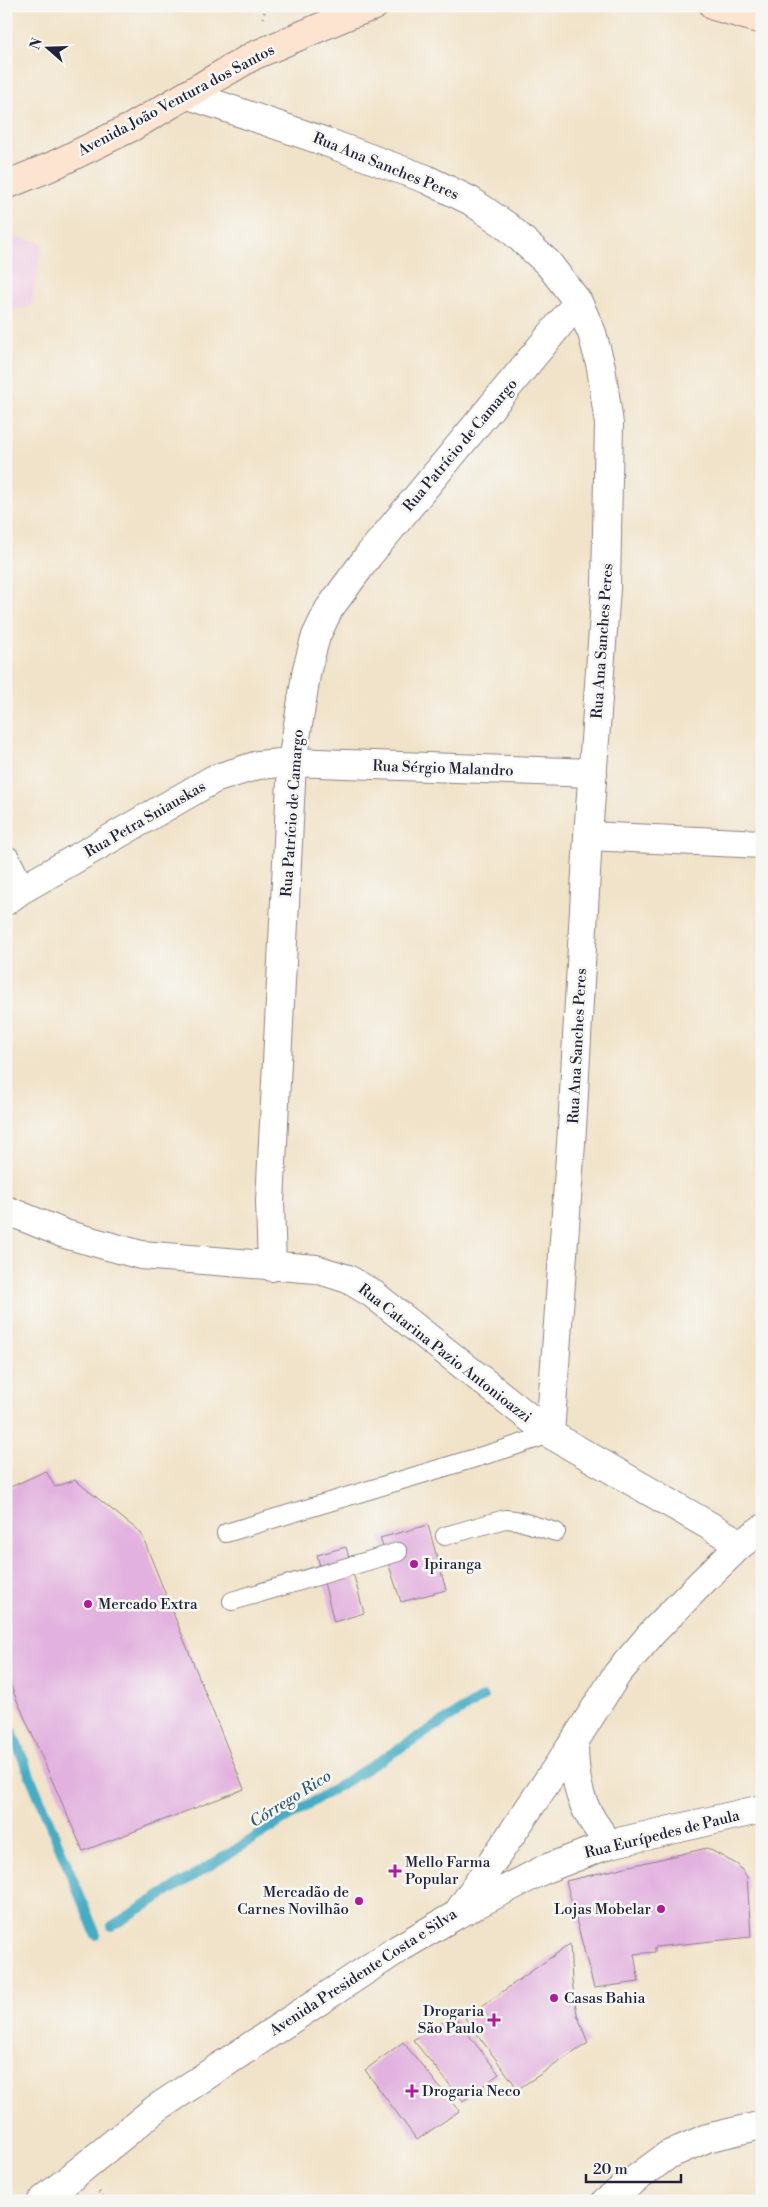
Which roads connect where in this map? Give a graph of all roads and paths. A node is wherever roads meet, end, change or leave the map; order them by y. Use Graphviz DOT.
graph roads {
  1 [pos="374,6"];
  2 [pos="714,6"];
  3 [pos="762,20"];
  4 [pos="189,95"];
  5 [pos="6,184"];
  6 [pos="578,302"];
  7 [pos="292,762"];
  8 [pos="593,773"];
  9 [pos="588,836"];
  10 [pos="762,844"];
  11 [pos="6,860"];
  12 [pos="14,895"];
  13 [pos="6,1210"];
  14 [pos="272,1267"];
  15 [pos="550,1434"];
  16 [pos="556,1532"];
  17 [pos="226,1533"];
  18 [pos="445,1536"];
  19 [pos="752,1536"];
  20 [pos="398,1552"];
  21 [pos="232,1601"];
  22 [pos="574,1742"];
  23 [pos="762,1809"];
  24 [pos="610,1844"];
  25 [pos="456,1915"];
  26 [pos="762,2125"];
  27 [pos="42,2201"];
  28 [pos="606,2201"];
  1 -- 4 [label="main road, Avenida João Ventura dos Santos"];
  2 -- 3 [label="main road"];
  4 -- 5 [label="main road, Avenida João Ventura dos Santos"];
  4 -- 6 [label="street, Rua Ana Sanches Peres"];
  6 -- 7 [label="street, Rua Patrício de Camargo"];
  6 -- 8 [label="street, Rua Ana Sanches Peres"];
  7 -- 8 [label="street, Rua Sérgio Malandro"];
  7 -- 12 [label="street, Rua Petra Sniauskas"];
  7 -- 14 [label="street, Rua Patrício de Camargo"];
  8 -- 9 [label="street, Rua Ana Sanches Peres"];
  9 -- 10 [label="street"];
  9 -- 15 [label="street, Rua Ana Sanches Peres"];
  11 -- 12 [label="street"];
  13 -- 14 [label="street, Rua Catarina Pazio Antonioazzi"];
  14 -- 15 [label="street, Rua Catarina Pazio Antonioazzi"];
  15 -- 17 [label="lane"];
  15 -- 19 [label="street, Rua Catarina Pazio Antonioazzi"];
  16 -- 18 [label="lane"];
  19 -- 22 [label="street, Avenida Presidente Costa e Silva"];
  20 -- 21 [label="lane"];
  22 -- 24 [label="street"];
  22 -- 25 [label="street, Avenida Presidente Costa e Silva"];
  23 -- 24 [label="street, Rua Eurípedes de Paula"];
  24 -- 25 [label="street, Rua Eurípedes de Paula"];
  25 -- 27 [label="street, Avenida Presidente Costa e Silva"];
  26 -- 28 [label="street"];
}
